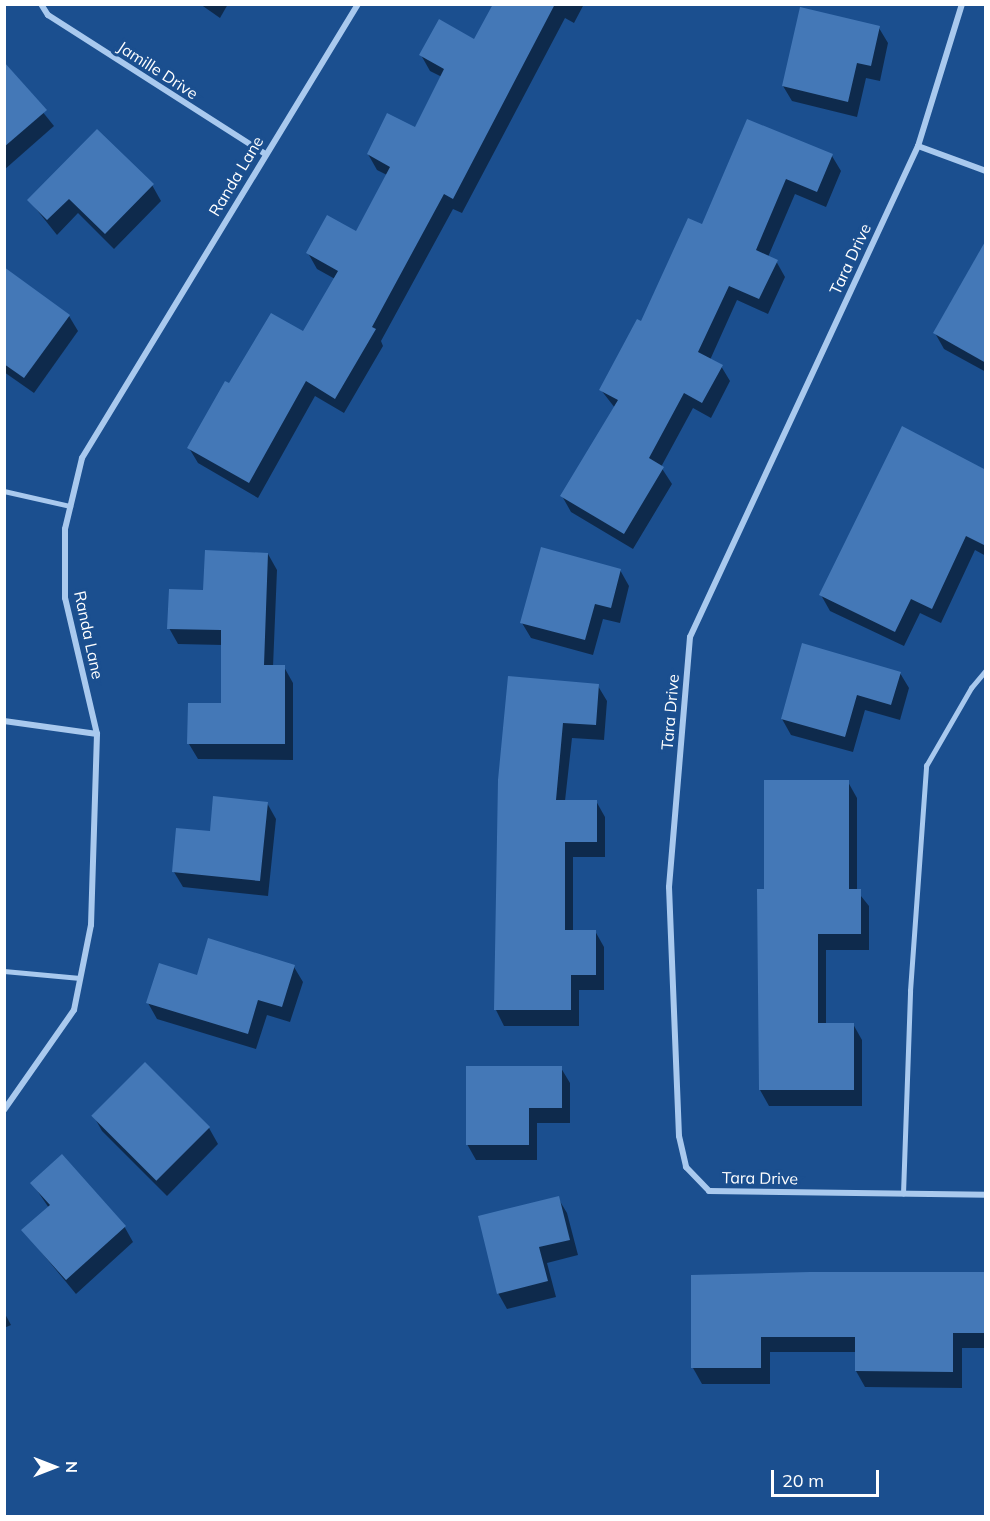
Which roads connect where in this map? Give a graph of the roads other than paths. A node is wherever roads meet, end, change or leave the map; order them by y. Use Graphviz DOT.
graph roads {
  1 [pos="41,4"];
  2 [pos="358,4"];
  3 [pos="962,4"];
  4 [pos="918,146"];
  5 [pos="265,154"];
  6 [pos="986,171"];
  7 [pos="4,491"];
  8 [pos="70,506"];
  9 [pos="986,670"];
  10 [pos="4,720"];
  11 [pos="97,734"];
  12 [pos="4,971"];
  13 [pos="80,978"];
  14 [pos="4,1110"];
  15 [pos="903,1194"];
  16 [pos="986,1195"];
  1 -- 5 [label="street, Jamille Drive"];
  2 -- 5 [label="street, Randa Lane"];
  3 -- 4 [label="street, Tara Drive"];
  4 -- 6 [label="street"];
  4 -- 15 [label="street, Tara Drive"];
  5 -- 8 [label="street, Randa Lane"];
  7 -- 8 [label="lane"];
  8 -- 11 [label="street, Randa Lane"];
  9 -- 15 [label="lane"];
  10 -- 11 [label="street"];
  11 -- 13 [label="street, Randa Lane"];
  12 -- 13 [label="lane"];
  13 -- 14 [label="street, Randa Lane"];
  15 -- 16 [label="street, Tara Drive"];
}
